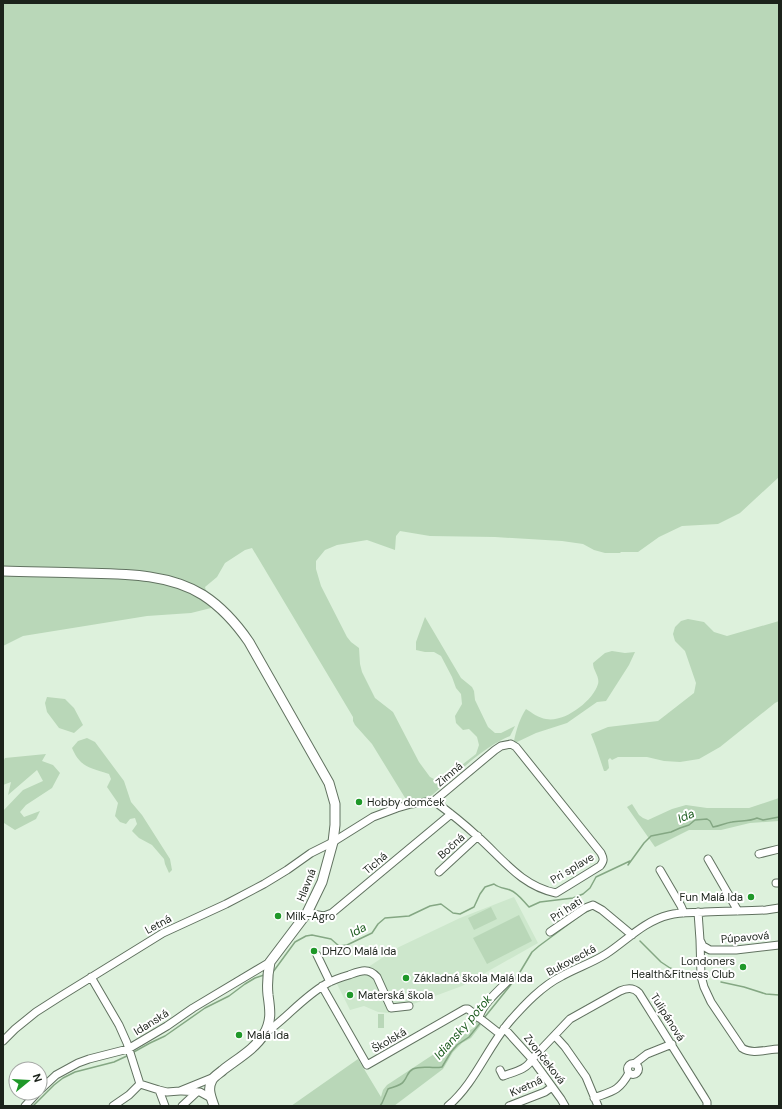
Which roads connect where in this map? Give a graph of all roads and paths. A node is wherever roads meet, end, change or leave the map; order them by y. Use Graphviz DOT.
graph roads {
  1 [pos="3,571"];
  2 [pos="511,744"];
  3 [pos="434,801"];
  4 [pos="451,814"];
  5 [pos="478,836"];
  6 [pos="333,842"];
  7 [pos="779,850"];
  8 [pos="759,854"];
  9 [pos="708,859"];
  10 [pos="660,870"];
  11 [pos="439,872"];
  12 [pos="779,908"];
  13 [pos="738,911"];
  14 [pos="698,912"];
  15 [pos="681,913"];
  16 [pos="307,914"];
  17 [pos="550,932"];
  18 [pos="632,935"];
  19 [pos="700,940"];
  20 [pos="779,945"];
  21 [pos="317,955"];
  22 [pos="269,971"];
  23 [pos="91,977"];
  24 [pos="510,978"];
  25 [pos="330,982"];
  26 [pos="322,986"];
  27 [pos="409,1006"];
  28 [pos="482,1020"];
  29 [pos="274,1022"];
  30 [pos="502,1031"];
  31 [pos="555,1036"];
  32 [pos="3,1041"];
  33 [pos="672,1044"];
  34 [pos="779,1049"];
  35 [pos="129,1053"];
  36 [pos="532,1059"];
  37 [pos="500,1070"];
  38 [pos="212,1078"];
  39 [pos="48,1083"];
  40 [pos="140,1084"];
  41 [pos="552,1086"];
  42 [pos="159,1090"];
  43 [pos="180,1091"];
  44 [pos="197,1092"];
  45 [pos="594,1098"];
  46 [pos="213,1102"];
  47 [pos="113,1106"];
  48 [pos="165,1106"];
  49 [pos="182,1106"];
  50 [pos="448,1106"];
  51 [pos="509,1106"];
  52 [pos="565,1106"];
  53 [pos="598,1106"];
  54 [pos="707,1106"];
  1 -- 6 [label="main road, Hlavná"];
  2 -- 3 [label="street, Zimná"];
  2 -- 5 [label="street, Pri splave"];
  3 -- 4 [label="street, Pri splave"];
  3 -- 6 [label="street, Zimná"];
  4 -- 5 [label="street, Pri splave"];
  4 -- 16 [label="street, Tichá"];
  5 -- 11 [label="street, Bočná"];
  6 -- 16 [label="main road, Hlavná"];
  6 -- 23 [label="street, Letná"];
  7 -- 8 [label="street"];
  9 -- 13 [label="street"];
  10 -- 15 [label="street"];
  12 -- 13 [label="street, Bukovecká"];
  13 -- 14 [label="street, Bukovecká"];
  14 -- 15 [label="street, Bukovecká"];
  14 -- 19 [label="street"];
  15 -- 18 [label="street, Bukovecká"];
  16 -- 22 [label="main road, Hlavná"];
  17 -- 18 [label="street, Pri hati"];
  18 -- 30 [label="street, Bukovecká"];
  19 -- 20 [label="street, Púpavová"];
  19 -- 34 [label="street"];
  21 -- 25 [label="street"];
  22 -- 29 [label="main road"];
  22 -- 35 [label="street, Idanská"];
  23 -- 32 [label="street, Letná"];
  23 -- 35 [label="street"];
  24 -- 28 [label="street"];
  25 -- 26 [label="street"];
  25 -- 27 [label="street"];
  26 -- 28 [label="street, Školská"];
  26 -- 29 [label="street"];
  28 -- 30 [label="street, Školská"];
  29 -- 38 [label="main road"];
  30 -- 36 [label="street, Zvončeková"];
  30 -- 50 [label="street, Bukovecká"];
  31 -- 33 [label="street, Tulipánová"];
  31 -- 36 [label="street, Tulipánová"];
  31 -- 45 [label="street"];
  33 -- 45 [label="street"];
  33 -- 54 [label="street, Tulipánová"];
  35 -- 39 [label="street, Idanská"];
  35 -- 40 [label="street"];
  36 -- 37 [label="street, Kvetná"];
  36 -- 41 [label="street, Zvončeková"];
  38 -- 43 [label="street"];
  38 -- 46 [label="main road"];
  40 -- 42 [label="street"];
  40 -- 47 [label="street"];
  41 -- 51 [label="street, Kvetná"];
  41 -- 52 [label="street, Zvončeková"];
  42 -- 43 [label="street"];
  42 -- 48 [label="street"];
  43 -- 44 [label="street"];
  44 -- 46 [label="street"];
  44 -- 49 [label="street"];
  45 -- 53 [label="street"];
}
